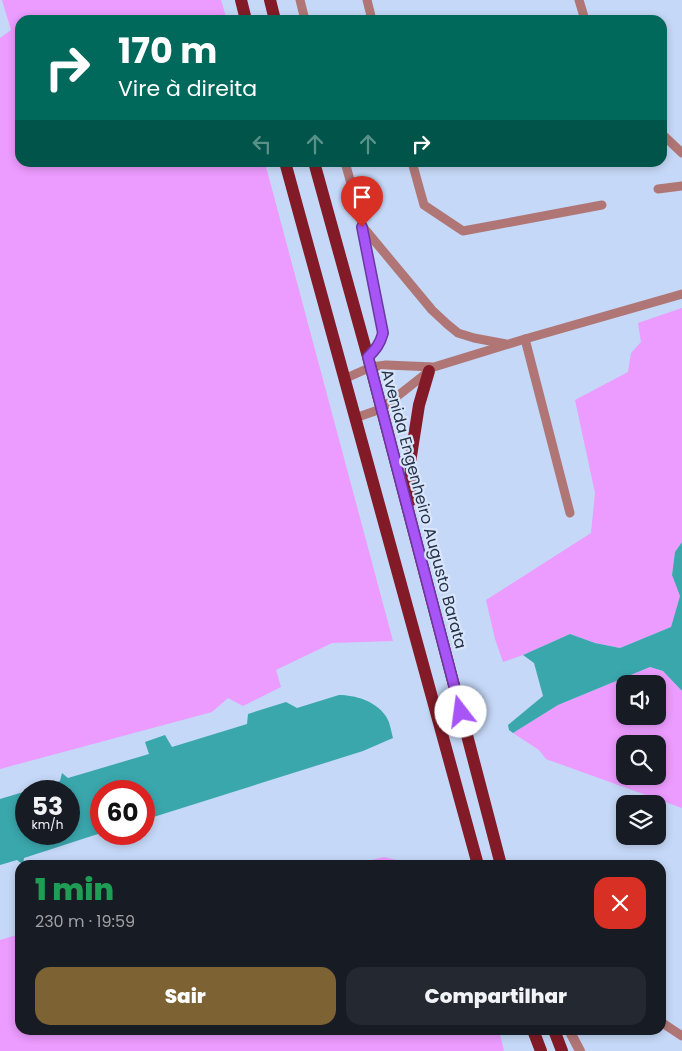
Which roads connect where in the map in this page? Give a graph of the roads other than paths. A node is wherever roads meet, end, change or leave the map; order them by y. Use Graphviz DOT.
graph roads {
  1 [pos="241,0"];
  2 [pos="270,0"];
  3 [pos="300,0"];
  4 [pos="367,0"];
  5 [pos="579,0"];
  6 [pos="245,15"];
  7 [pos="274,15"];
  8 [pos="304,15"];
  9 [pos="371,15"];
  10 [pos="584,15"];
  11 [pos="667,139"];
  12 [pos="682,153"];
  13 [pos="286,167"];
  14 [pos="315,167"];
  15 [pos="346,167"];
  16 [pos="413,167"];
  17 [pos="682,186"];
  18 [pos="658,189"];
  19 [pos="602,205"];
  20 [pos="362,227"];
  21 [pos="682,294"];
  22 [pos="525,339"];
  23 [pos="509,344"];
  24 [pos="369,362"];
  25 [pos="432,370"];
  26 [pos="344,379"];
  27 [pos="381,409"];
  28 [pos="355,418"];
  29 [pos="570,513"];
  30 [pos="410,522"];
  31 [pos="477,860"];
  32 [pos="500,860"];
  33 [pos="666,1025"];
  34 [pos="534,1035"];
  35 [pos="556,1035"];
  36 [pos="572,1035"];
  37 [pos="682,1036"];
  38 [pos="542,1051"];
  39 [pos="562,1051"];
  40 [pos="580,1051"];
  1 -- 6 [label="main road"];
  2 -- 7 [label="main road"];
  3 -- 8 [label="lane"];
  4 -- 9 [label="lane"];
  5 -- 10 [label="lane"];
  11 -- 12 [label="lane"];
  13 -- 26 [label="main road"];
  14 -- 24 [label="main road, Avenida Engenheiro Augusto Barata"];
  15 -- 20 [label="lane"];
  16 -- 19 [label="lane"];
  17 -- 18 [label="lane"];
  20 -- 23 [label="lane"];
  20 -- 24 [label="lane"];
  21 -- 22 [label="lane"];
  22 -- 23 [label="lane"];
  22 -- 29 [label="lane"];
  23 -- 25 [label="lane"];
  24 -- 25 [label="lane"];
  24 -- 26 [label="lane"];
  24 -- 27 [label="main road, Avenida Engenheiro Augusto Barata"];
  25 -- 27 [label="lane"];
  25 -- 30 [label="main road"];
  26 -- 28 [label="main road"];
  27 -- 28 [label="lane"];
  27 -- 30 [label="main road, Avenida Engenheiro Augusto Barata"];
  28 -- 31 [label="main road"];
  30 -- 32 [label="main road, Avenida Engenheiro Augusto Barata"];
  33 -- 37 [label="lane"];
  34 -- 38 [label="main road"];
  35 -- 39 [label="main road"];
  36 -- 40 [label="street"];
}
